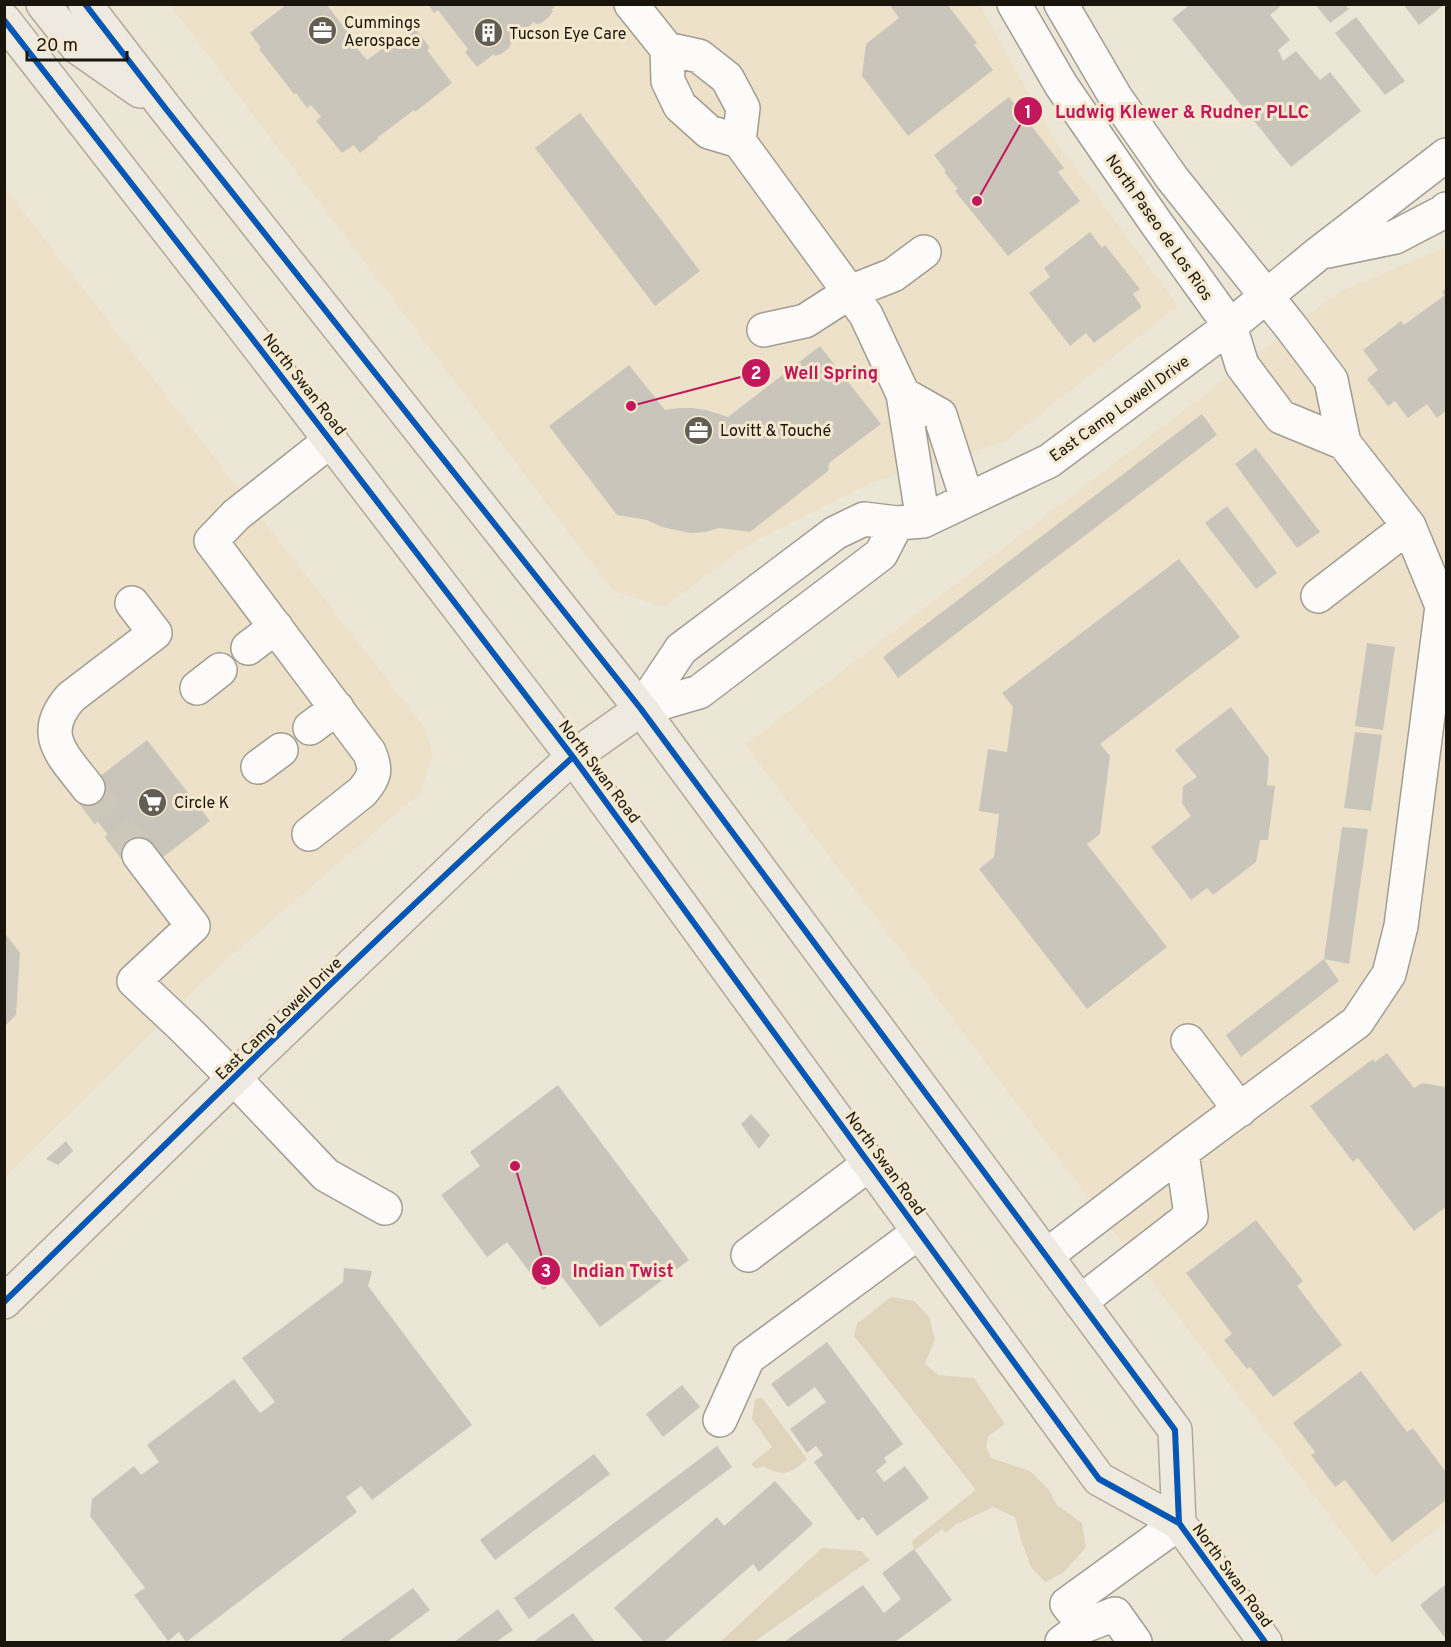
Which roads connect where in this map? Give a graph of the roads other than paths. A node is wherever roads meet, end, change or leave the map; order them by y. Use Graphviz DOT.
graph roads {
  1 [pos="43,4"];
  2 [pos="85,4"];
  3 [pos="631,4"];
  4 [pos="1014,4"];
  5 [pos="1061,4"];
  6 [pos="4,20"];
  7 [pos="667,49"];
  8 [pos="166,109"];
  9 [pos="739,141"];
  10 [pos="1446,155"];
  11 [pos="1446,209"];
  12 [pos="924,252"];
  13 [pos="1319,253"];
  14 [pos="850,292"];
  15 [pos="1266,295"];
  16 [pos="1230,326"];
  17 [pos="764,330"];
  18 [pos="903,393"];
  19 [pos="331,440"];
  20 [pos="1344,442"];
  21 [pos="967,500"];
  22 [pos="910,522"];
  23 [pos="1409,526"];
  24 [pos="1318,596"];
  25 [pos="132,603"];
  26 [pos="276,627"];
  27 [pos="248,648"];
  28 [pos="337,708"];
  29 [pos="641,710"];
  30 [pos="310,728"];
  31 [pos="573,757"];
  32 [pos="88,788"];
  33 [pos="309,834"];
  34 [pos="139,855"];
  35 [pos="1188,1041"];
  36 [pos="234,1078"];
  37 [pos="1240,1110"];
  38 [pos="1182,1152"];
  39 [pos="869,1164"];
  40 [pos="385,1208"];
  41 [pos="920,1232"];
  42 [pos="747,1255"];
  43 [pos="1046,1256"];
  44 [pos="4,1302"];
  45 [pos="1080,1302"];
  46 [pos="720,1420"];
  47 [pos="1179,1523"];
  48 [pos="1073,1634"];
  49 [pos="1256,1639"];
  50 [pos="1136,1642"];
  1 -- 8 [label="main road"];
  2 -- 8 [label="main road, North Swan Road"];
  3 -- 7 [label="street"];
  4 -- 16 [label="street, North Paseo de Los Rios"];
  5 -- 15 [label="street"];
  6 -- 19 [label="main road, North Swan Road"];
  7 -- 9 [label="street"];
  7 -- 9 [label="street"];
  8 -- 29 [label="main road, North Swan Road"];
  9 -- 14 [label="street"];
  10 -- 13 [label="street, East Camp Lowell Drive"];
  11 -- 13 [label="street, East Camp Lowell Drive"];
  12 -- 14 [label="street"];
  13 -- 15 [label="street, East Camp Lowell Drive"];
  14 -- 17 [label="street"];
  14 -- 18 [label="street"];
  15 -- 16 [label="street, East Camp Lowell Drive"];
  15 -- 20 [label="street"];
  16 -- 20 [label="street, North Paseo de Los Rios"];
  16 -- 21 [label="street, East Camp Lowell Drive"];
  18 -- 21 [label="street"];
  18 -- 22 [label="street"];
  19 -- 26 [label="street"];
  19 -- 31 [label="main road, North Swan Road"];
  20 -- 23 [label="street"];
  21 -- 22 [label="street, East Camp Lowell Drive"];
  22 -- 29 [label="street, East Camp Lowell Drive"];
  22 -- 29 [label="street, East Camp Lowell Drive"];
  23 -- 24 [label="street"];
  23 -- 37 [label="street"];
  25 -- 32 [label="street"];
  26 -- 27 [label="street"];
  26 -- 28 [label="street"];
  28 -- 30 [label="street"];
  28 -- 33 [label="street"];
  29 -- 31 [label="main road, East Camp Lowell Drive"];
  29 -- 43 [label="main road, North Swan Road"];
  31 -- 36 [label="main road, East Camp Lowell Drive"];
  31 -- 39 [label="main road, North Swan Road"];
  34 -- 36 [label="street"];
  35 -- 37 [label="street"];
  36 -- 40 [label="street"];
  36 -- 44 [label="main road, East Camp Lowell Drive"];
  37 -- 38 [label="street"];
  38 -- 43 [label="street"];
  38 -- 45 [label="street"];
  39 -- 41 [label="main road, North Swan Road"];
  39 -- 42 [label="street"];
  41 -- 46 [label="street"];
  41 -- 47 [label="main road, North Swan Road"];
  43 -- 45 [label="main road, North Swan Road"];
  45 -- 47 [label="main road, North Swan Road"];
  47 -- 48 [label="street"];
  47 -- 49 [label="main road, North Swan Road"];
  48 -- 50 [label="street"];
}
